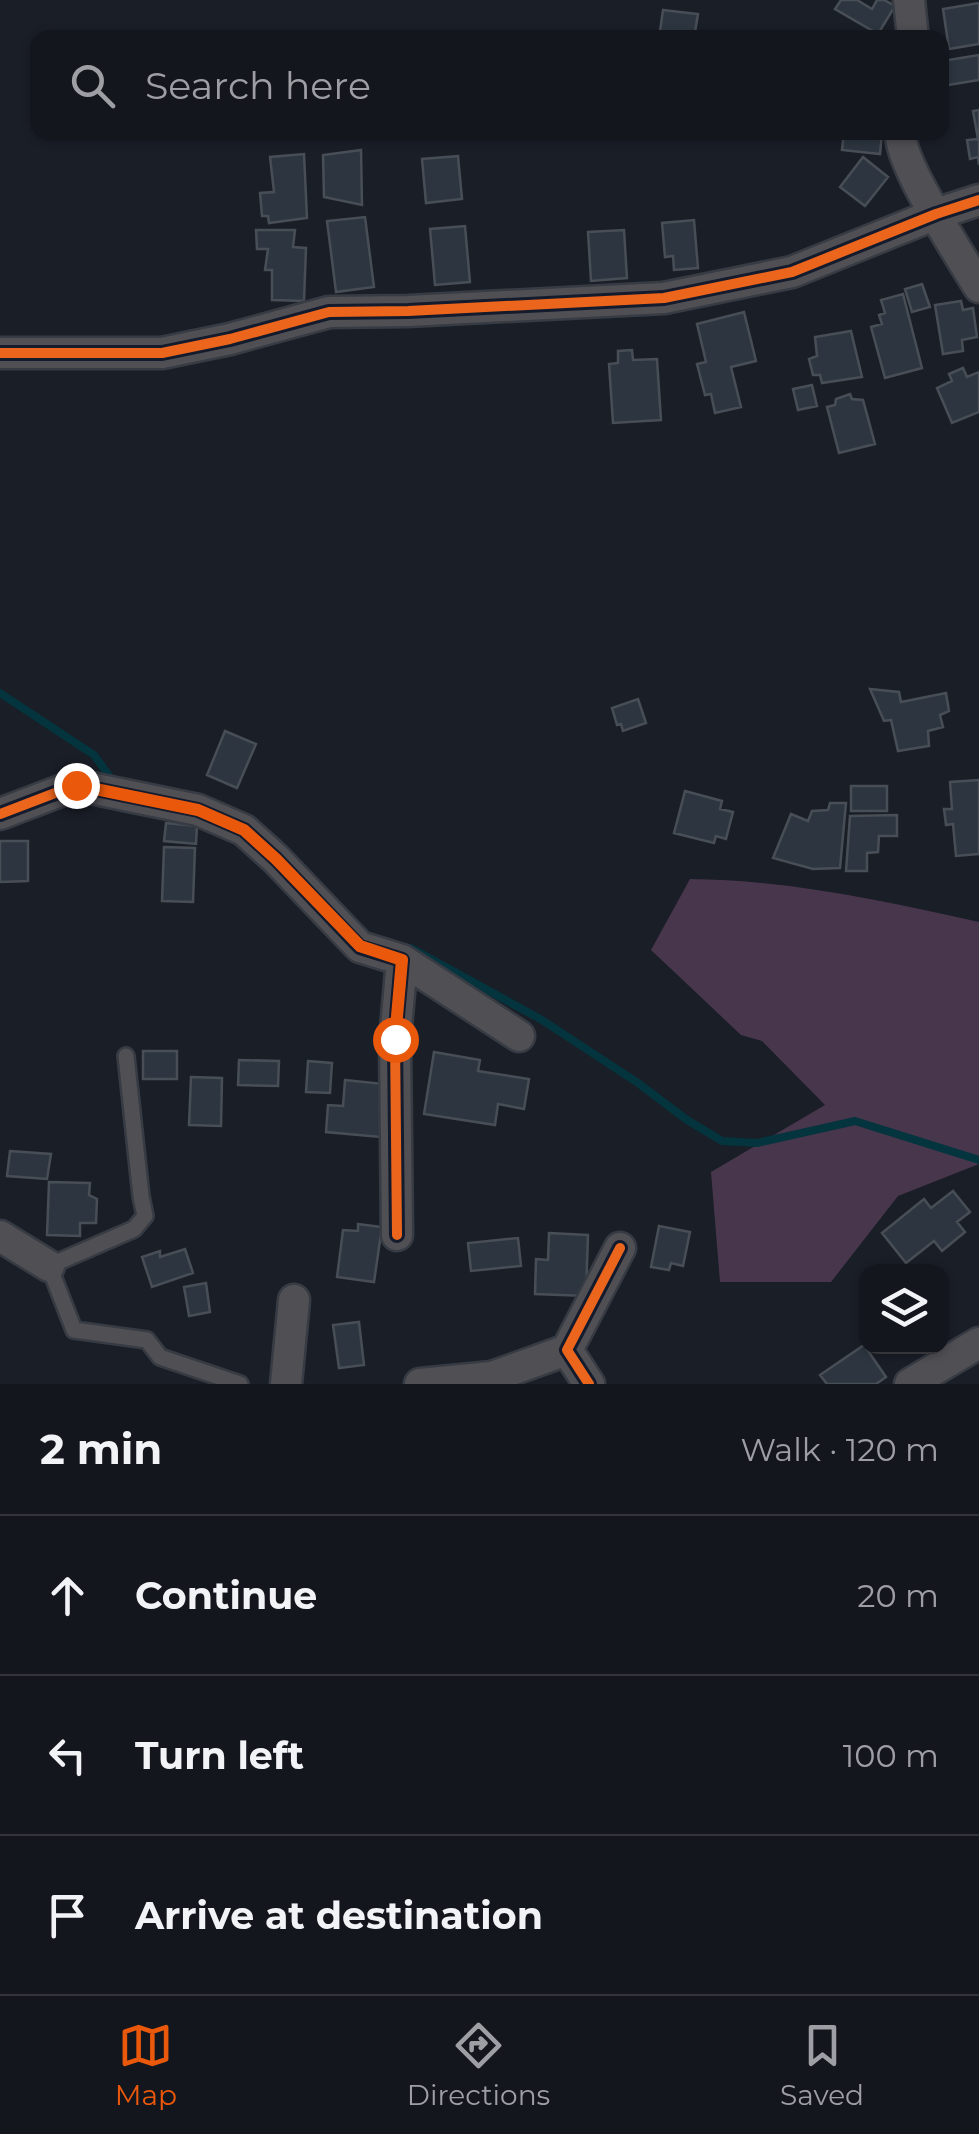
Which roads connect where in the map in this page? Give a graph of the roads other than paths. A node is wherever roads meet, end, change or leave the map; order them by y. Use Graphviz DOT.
graph roads {
  1 [pos="909,0"];
  2 [pos="912,30"];
  3 [pos="900,140"];
  4 [pos="979,200"];
  5 [pos="936,214"];
  6 [pos="979,287"];
  7 [pos="0,352"];
  8 [pos="0,814"];
  9 [pos="402,960"];
  10 [pos="519,1036"];
  11 [pos="126,1056"];
  12 [pos="397,1235"];
  13 [pos="0,1236"];
  14 [pos="620,1248"];
  15 [pos="49,1266"];
  16 [pos="294,1300"];
  17 [pos="979,1343"];
  18 [pos="567,1350"];
  19 [pos="494,1380"];
  20 [pos="240,1384"];
  21 [pos="286,1384"];
  22 [pos="420,1384"];
  23 [pos="588,1384"];
  24 [pos="910,1384"];
  1 -- 2 [label="street"];
  3 -- 5 [label="street"];
  4 -- 5 [label="street"];
  5 -- 6 [label="street"];
  5 -- 7 [label="street"];
  8 -- 9 [label="street"];
  9 -- 10 [label="street"];
  9 -- 12 [label="street"];
  11 -- 15 [label="lane"];
  13 -- 15 [label="street"];
  14 -- 18 [label="street"];
  15 -- 20 [label="lane"];
  16 -- 21 [label="street"];
  17 -- 24 [label="street"];
  18 -- 19 [label="street"];
  18 -- 23 [label="street"];
  19 -- 22 [label="street"];
}
